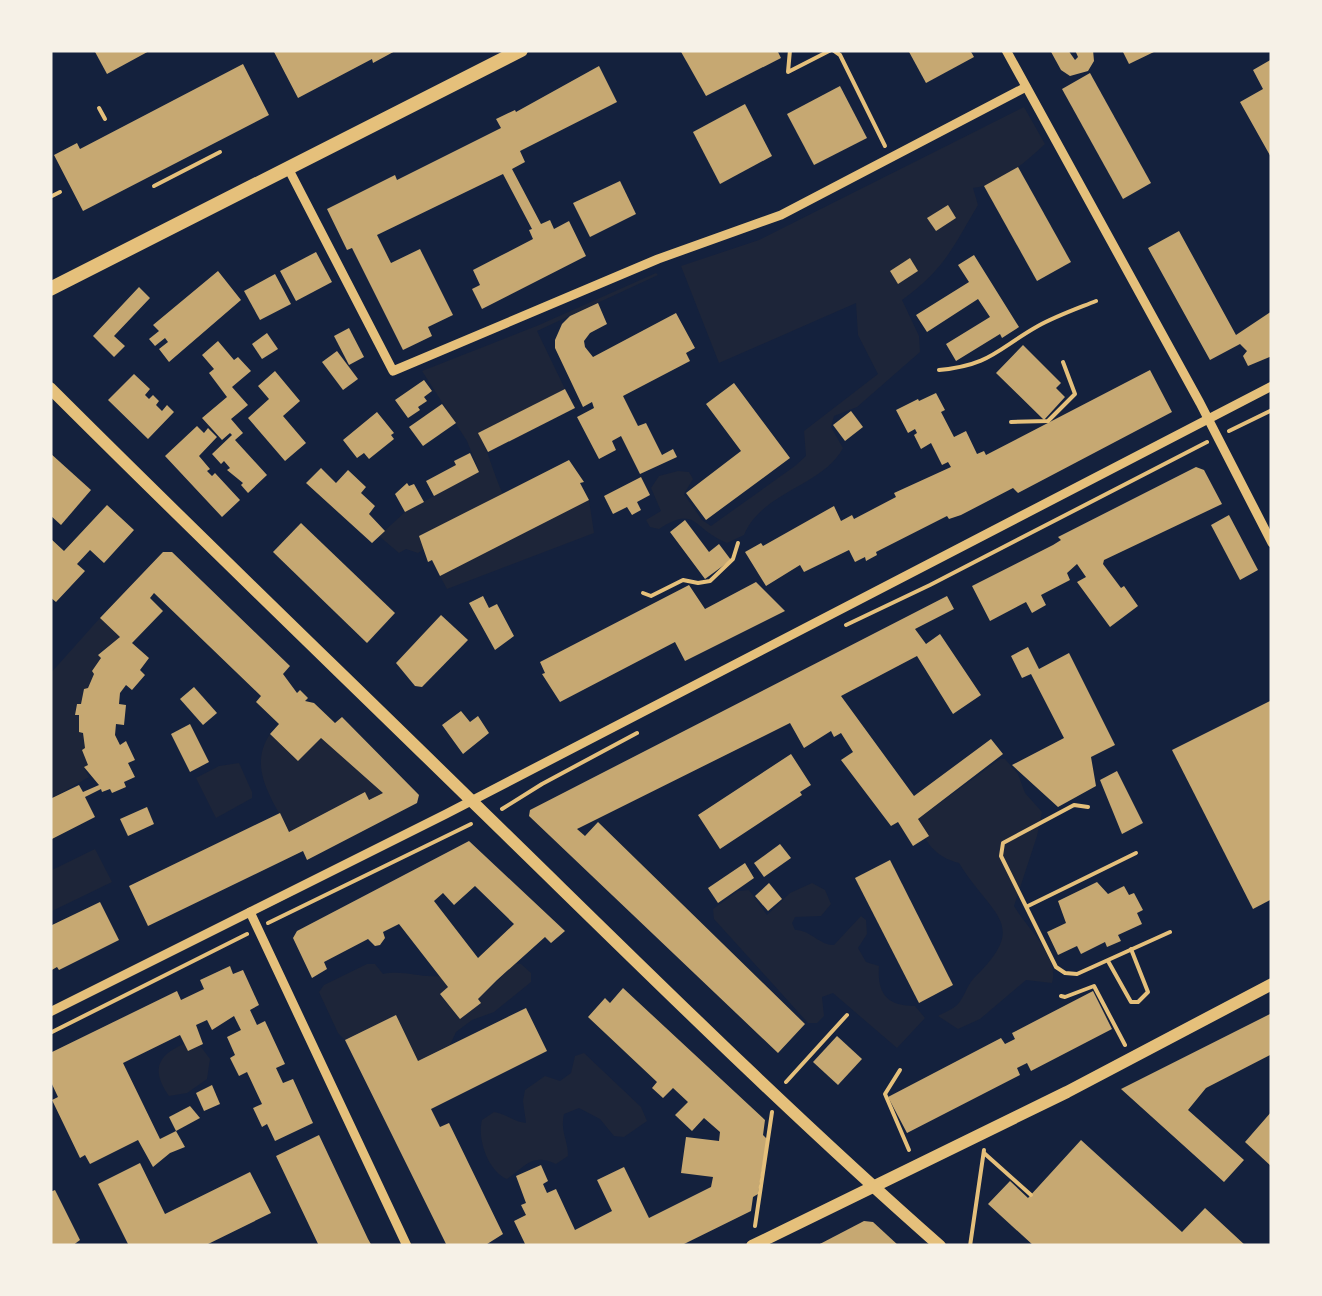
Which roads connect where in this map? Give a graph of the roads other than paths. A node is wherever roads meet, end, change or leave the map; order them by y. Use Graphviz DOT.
graph roads {
  1 [pos="521,50"];
  2 [pos="1006,50"];
  3 [pos="1026,87"];
  4 [pos="288,168"];
  5 [pos="50,289"];
  6 [pos="1272,386"];
  7 [pos="50,388"];
  8 [pos="1209,420"];
  9 [pos="1272,542"];
  10 [pos="471,800"];
  11 [pos="250,912"];
  12 [pos="1272,984"];
  13 [pos="50,1012"];
  14 [pos="871,1186"];
  15 [pos="407,1246"];
  16 [pos="752,1246"];
  17 [pos="940,1246"];
  1 -- 4 [label="main road"];
  2 -- 3 [label="street"];
  3 -- 4 [label="street"];
  3 -- 8 [label="street"];
  4 -- 5 [label="main road"];
  6 -- 8 [label="street"];
  7 -- 10 [label="main road"];
  8 -- 9 [label="street"];
  8 -- 10 [label="street"];
  10 -- 11 [label="street"];
  10 -- 14 [label="main road"];
  11 -- 13 [label="street"];
  11 -- 15 [label="street"];
  12 -- 14 [label="main road"];
  14 -- 16 [label="main road"];
  14 -- 17 [label="main road"];
}
